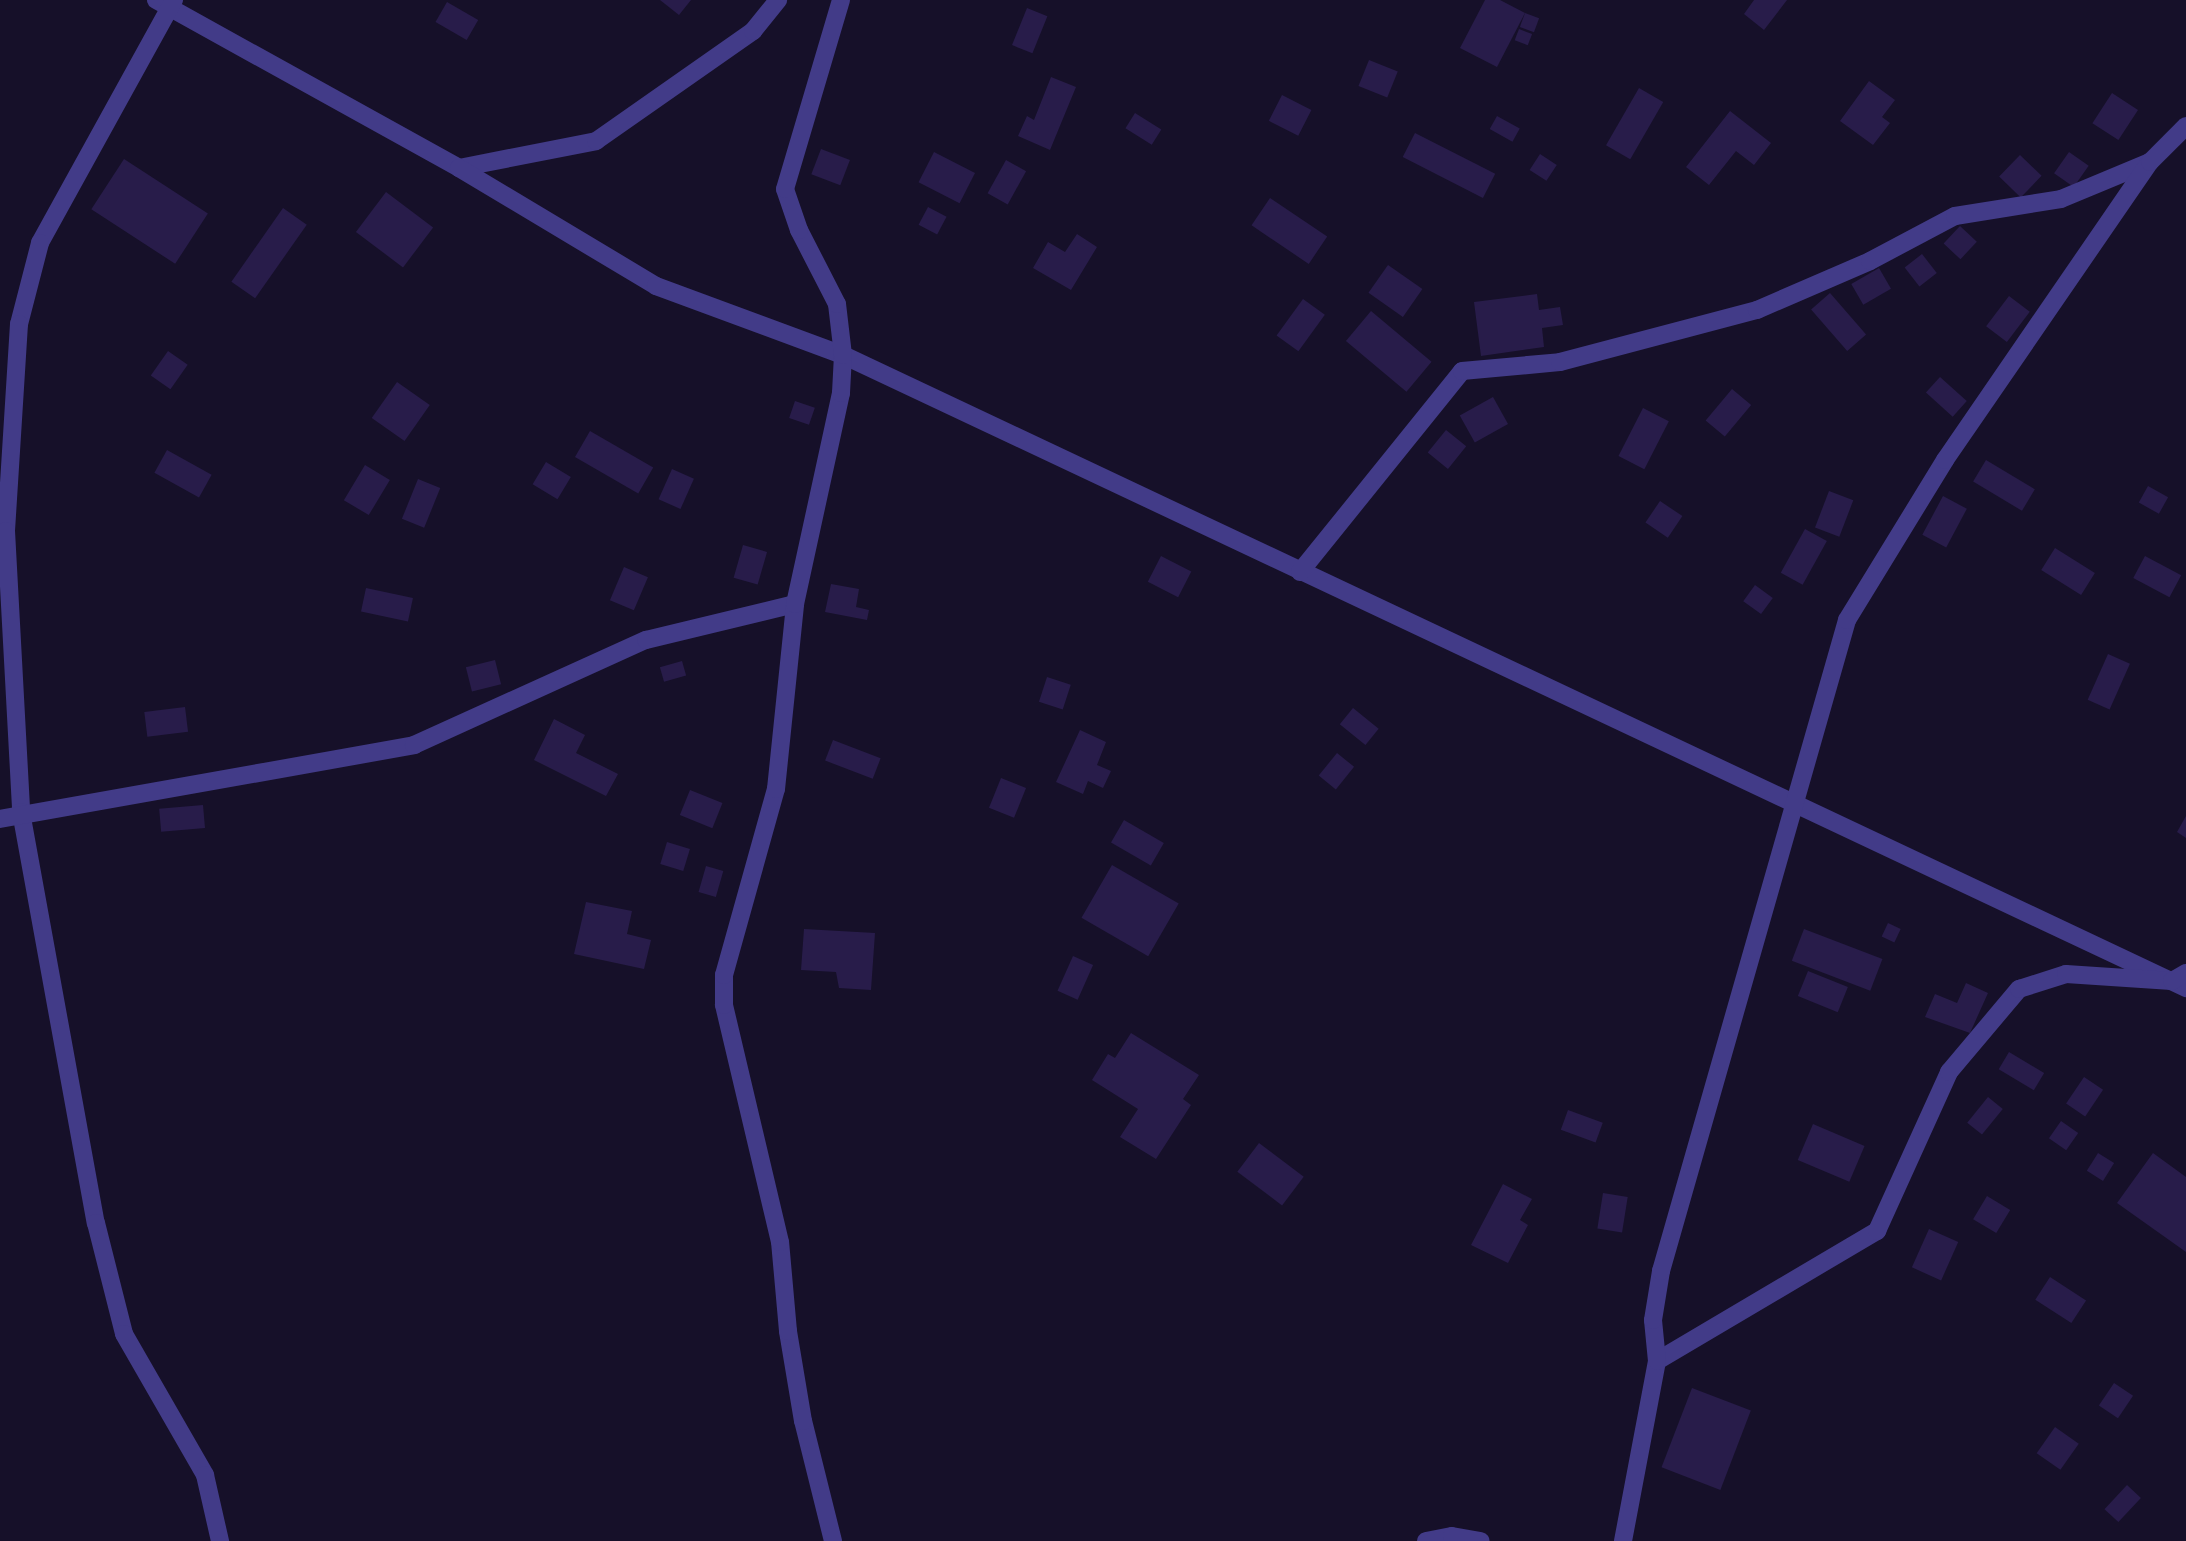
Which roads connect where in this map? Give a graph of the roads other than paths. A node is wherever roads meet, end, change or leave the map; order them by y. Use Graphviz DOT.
graph roads {
  1 [pos="778,0"];
  2 [pos="841,0"];
  3 [pos="167,2"];
  4 [pos="2186,126"];
  5 [pos="2150,162"];
  6 [pos="459,168"];
  7 [pos="843,355"];
  8 [pos="1300,572"];
  9 [pos="795,604"];
  10 [pos="1797,807"];
  11 [pos="21,812"];
  12 [pos="0,819"];
  13 [pos="2181,981"];
  14 [pos="1657,1361"];
  15 [pos="220,1541"];
  16 [pos="833,1541"];
  17 [pos="1426,1541"];
  18 [pos="1480,1541"];
  19 [pos="1623,1541"];
  1 -- 6 [label="street"];
  2 -- 7 [label="street"];
  3 -- 6 [label="street"];
  3 -- 11 [label="street"];
  4 -- 5 [label="street"];
  5 -- 8 [label="street"];
  5 -- 10 [label="street"];
  6 -- 7 [label="street"];
  7 -- 8 [label="street"];
  7 -- 9 [label="street"];
  8 -- 10 [label="street"];
  9 -- 11 [label="street"];
  9 -- 16 [label="street"];
  10 -- 13 [label="street"];
  10 -- 14 [label="street"];
  11 -- 12 [label="street"];
  11 -- 15 [label="street"];
  13 -- 14 [label="street"];
  14 -- 19 [label="street"];
  17 -- 18 [label="street"];
}
